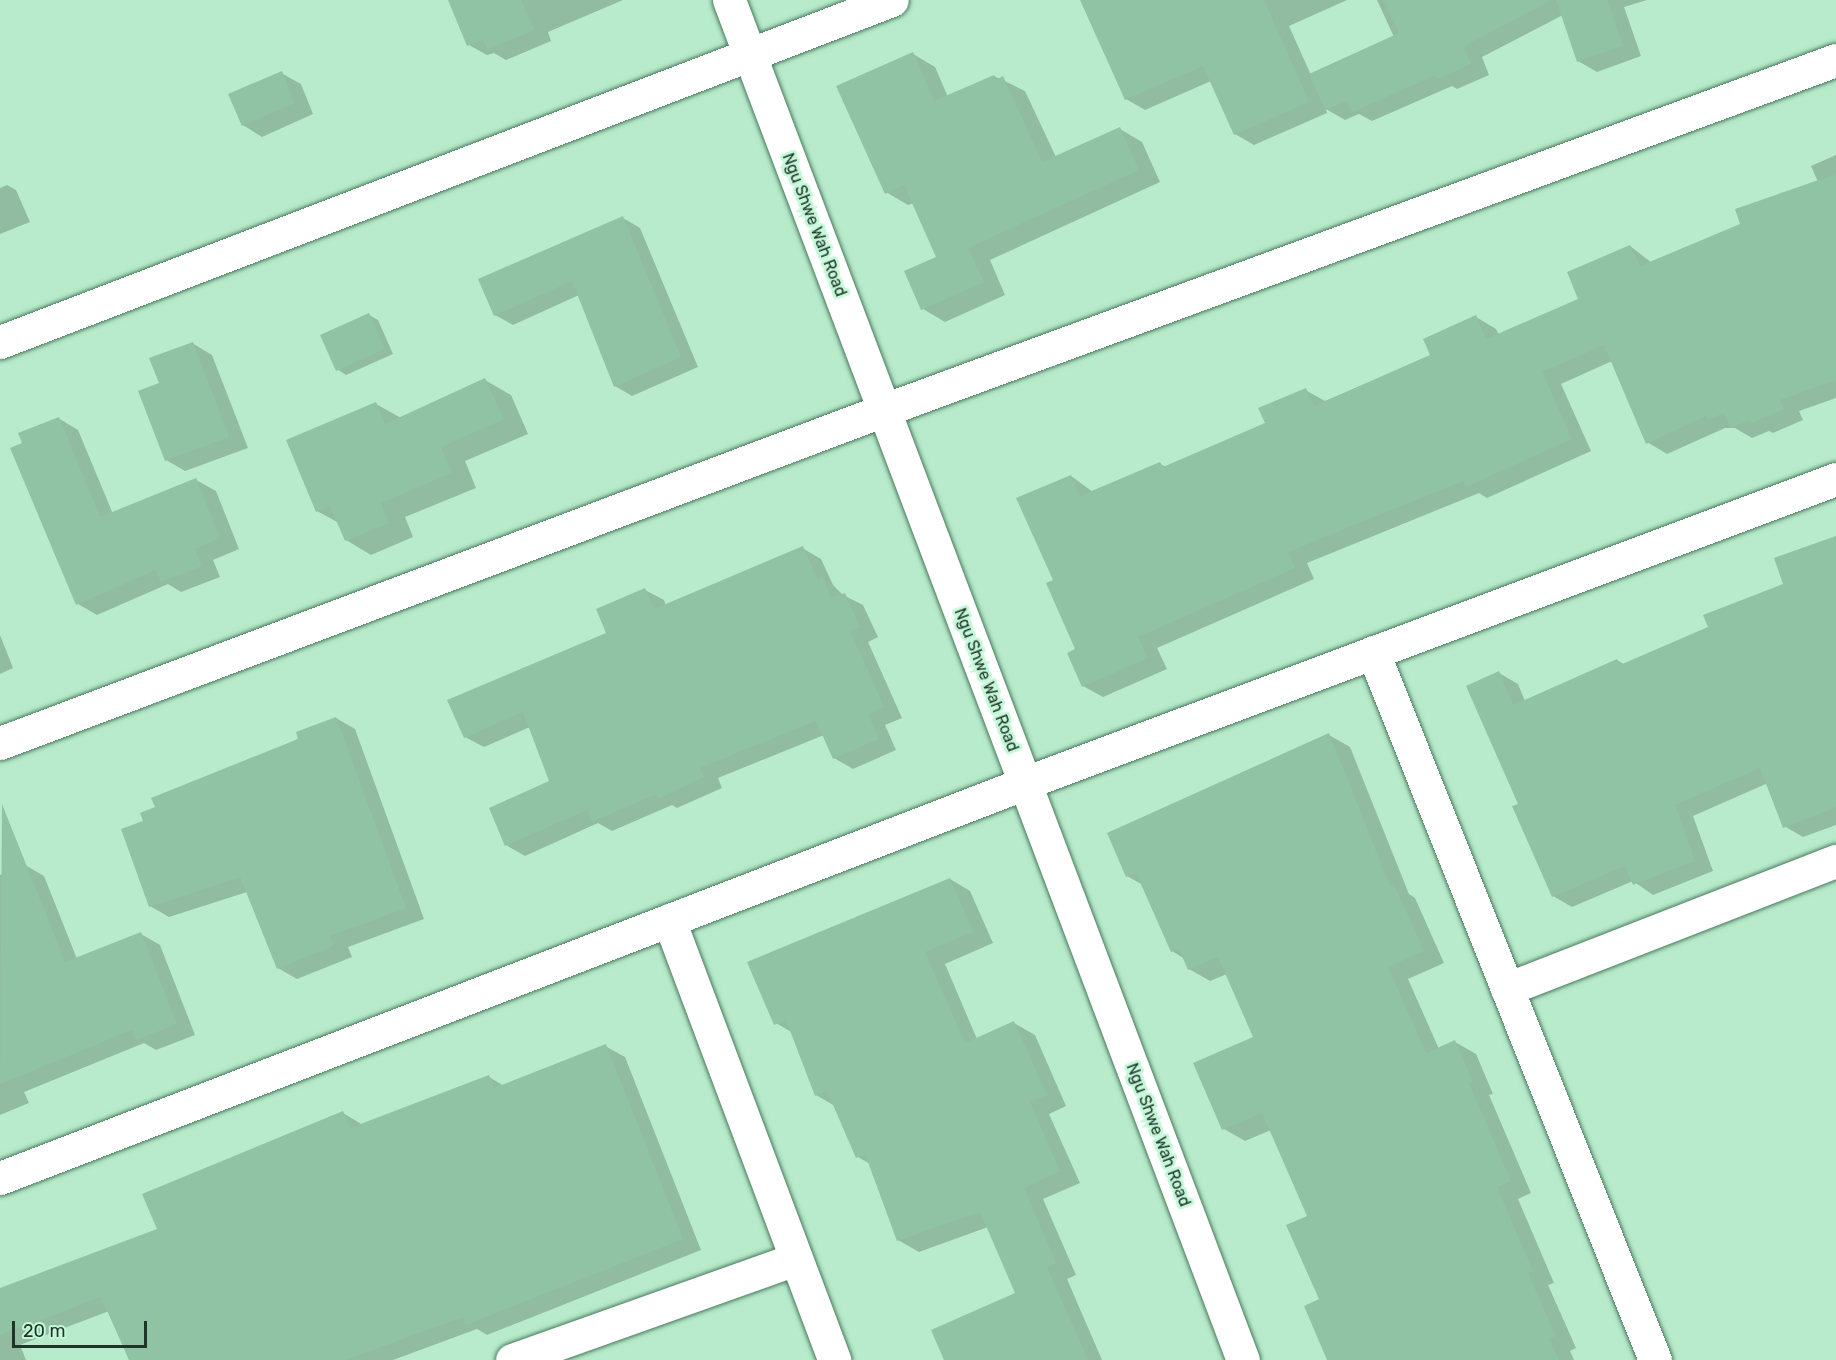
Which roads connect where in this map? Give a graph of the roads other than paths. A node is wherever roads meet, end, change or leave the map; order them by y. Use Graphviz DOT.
graph roads {
  1 [pos="729,0"];
  2 [pos="892,0"];
  3 [pos="749,54"];
  4 [pos="1836,60"];
  5 [pos="0,342"];
  6 [pos="884,410"];
  7 [pos="1836,479"];
  8 [pos="1373,652"];
  9 [pos="0,743"];
  10 [pos="1025,783"];
  11 [pos="1836,861"];
  12 [pos="669,920"];
  13 [pos="1507,989"];
  14 [pos="0,1178"];
  15 [pos="796,1259"];
  16 [pos="512,1360"];
  17 [pos="834,1360"];
  18 [pos="1244,1360"];
  19 [pos="1655,1360"];
  1 -- 3 [label="street, Ngu Shwe Wah Road"];
  2 -- 3 [label="street"];
  3 -- 5 [label="street"];
  3 -- 6 [label="street, Ngu Shwe Wah Road"];
  4 -- 6 [label="street"];
  6 -- 9 [label="street"];
  6 -- 10 [label="street, Ngu Shwe Wah Road"];
  7 -- 8 [label="street"];
  8 -- 10 [label="street"];
  8 -- 13 [label="street"];
  10 -- 12 [label="street"];
  10 -- 18 [label="street, Ngu Shwe Wah Road"];
  11 -- 13 [label="street"];
  12 -- 14 [label="street"];
  12 -- 15 [label="street"];
  13 -- 19 [label="street"];
  15 -- 16 [label="street"];
  15 -- 17 [label="street"];
}
